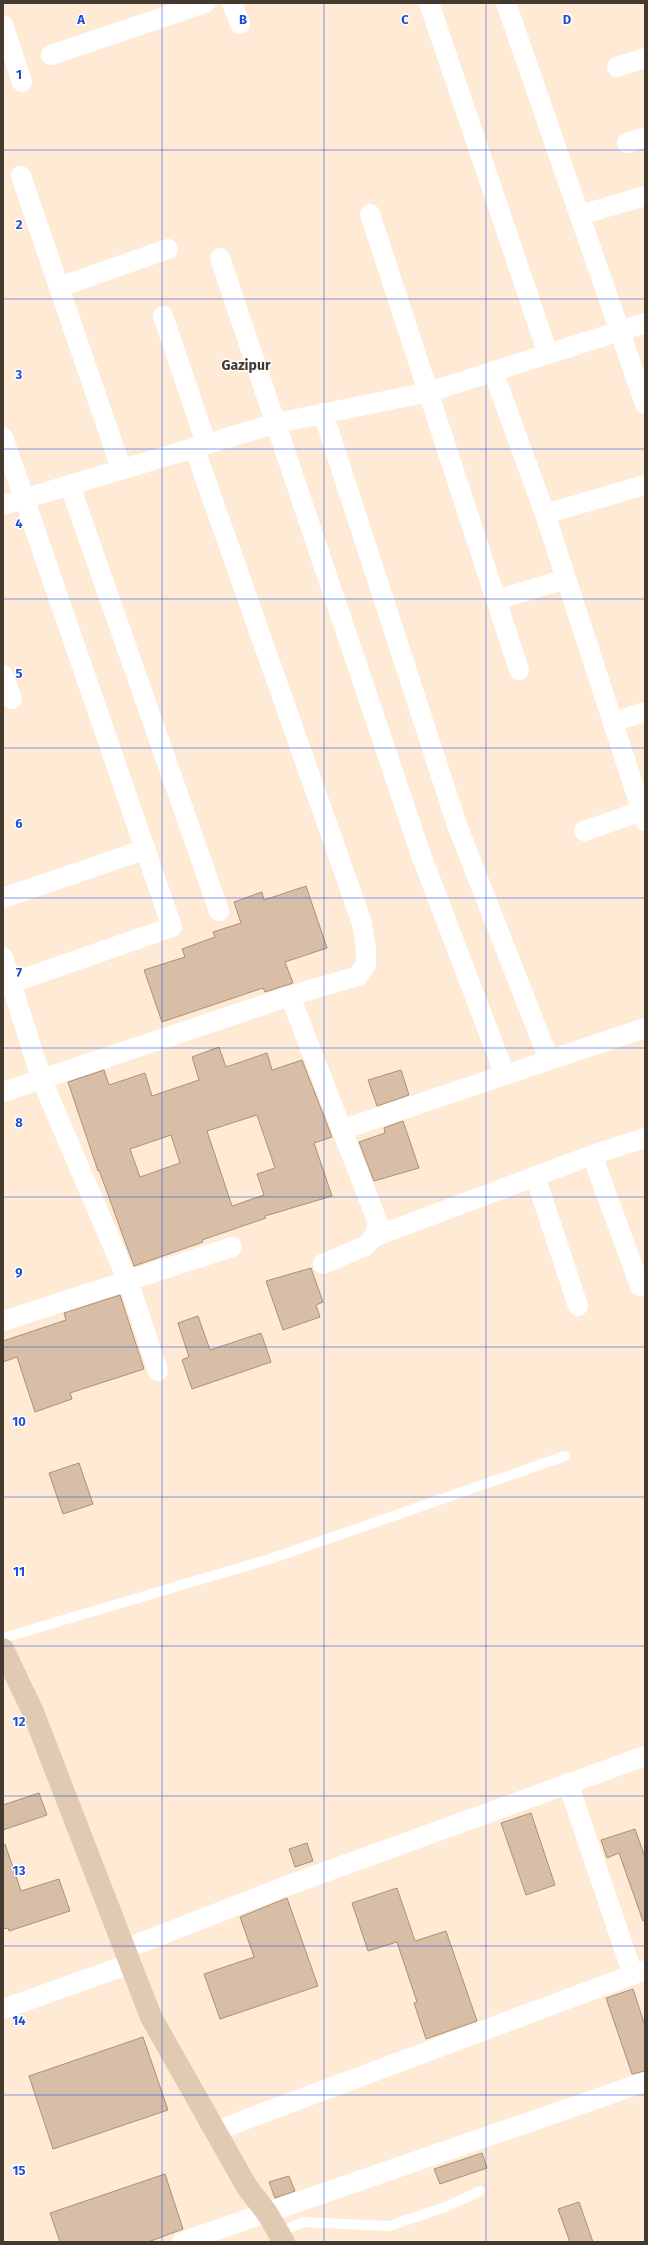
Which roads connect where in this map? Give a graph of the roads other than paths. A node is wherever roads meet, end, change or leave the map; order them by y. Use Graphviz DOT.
graph roads {
  1 [pos="205,3"];
  2 [pos="232,3"];
  3 [pos="429,3"];
  4 [pos="506,3"];
  5 [pos="240,24"];
  6 [pos="3,25"];
  7 [pos="51,55"];
  8 [pos="645,58"];
  9 [pos="617,67"];
  10 [pos="22,82"];
  11 [pos="645,137"];
  12 [pos="627,143"];
  13 [pos="21,176"];
  14 [pos="645,196"];
  15 [pos="370,214"];
  16 [pos="580,215"];
  17 [pos="168,249"];
  18 [pos="220,258"];
  19 [pos="59,287"];
  20 [pos="163,316"];
  21 [pos="645,323"];
  22 [pos="621,330"];
  23 [pos="548,354"];
  24 [pos="494,372"];
  25 [pos="429,392"];
  26 [pos="645,404"];
  27 [pos="323,413"];
  28 [pos="277,423"];
  29 [pos="3,437"];
  30 [pos="200,445"];
  31 [pos="121,468"];
  32 [pos="645,485"];
  33 [pos="70,486"];
  34 [pos="25,498"];
  35 [pos="3,505"];
  36 [pos="545,514"];
  37 [pos="565,579"];
  38 [pos="497,600"];
  39 [pos="519,670"];
  40 [pos="3,675"];
  41 [pos="12,699"];
  42 [pos="645,712"];
  43 [pos="612,722"];
  44 [pos="644,814"];
  45 [pos="584,831"];
  46 [pos="146,849"];
  47 [pos="3,898"];
  48 [pos="219,911"];
  49 [pos="3,957"];
  50 [pos="11,983"];
  51 [pos="290,996"];
  52 [pos="645,1028"];
  53 [pos="549,1060"];
  54 [pos="505,1075"];
  55 [pos="41,1078"];
  56 [pos="3,1092"];
  57 [pos="341,1130"];
  58 [pos="645,1138"];
  59 [pos="592,1155"];
  60 [pos="535,1176"];
  61 [pos="374,1237"];
  62 [pos="232,1247"];
  63 [pos="323,1264"];
  64 [pos="128,1281"];
  65 [pos="640,1286"];
  66 [pos="578,1306"];
  67 [pos="3,1321"];
  68 [pos="158,1371"];
  69 [pos="565,1456"];
  70 [pos="3,1638"];
  71 [pos="3,1649"];
  72 [pos="645,1756"];
  73 [pos="568,1783"];
  74 [pos="128,1956"];
  75 [pos="639,1973"];
  76 [pos="3,2009"];
  77 [pos="645,2082"];
  78 [pos="215,2130"];
  79 [pos="480,2191"];
  80 [pos="267,2213"];
  81 [pos="281,2237"];
  82 [pos="182,2242"];
  1 -- 7 [label="street"];
  2 -- 5 [label="street"];
  3 -- 23 [label="street"];
  4 -- 16 [label="street"];
  6 -- 10 [label="street"];
  8 -- 9 [label="street"];
  11 -- 12 [label="street"];
  13 -- 19 [label="street"];
  14 -- 16 [label="street"];
  15 -- 25 [label="street"];
  16 -- 22 [label="street"];
  17 -- 19 [label="street"];
  18 -- 28 [label="street"];
  19 -- 31 [label="street"];
  20 -- 30 [label="street"];
  21 -- 22 [label="street"];
  22 -- 23 [label="street"];
  22 -- 26 [label="street"];
  23 -- 24 [label="street"];
  24 -- 25 [label="street"];
  24 -- 36 [label="street"];
  25 -- 27 [label="street"];
  25 -- 38 [label="street"];
  27 -- 28 [label="street"];
  27 -- 53 [label="street"];
  28 -- 30 [label="street"];
  28 -- 54 [label="street"];
  29 -- 34 [label="street"];
  30 -- 31 [label="street"];
  30 -- 51 [label="street"];
  31 -- 33 [label="street"];
  32 -- 36 [label="street"];
  33 -- 34 [label="street"];
  33 -- 48 [label="street"];
  34 -- 35 [label="street"];
  34 -- 46 [label="street"];
  36 -- 37 [label="street"];
  37 -- 38 [label="street"];
  37 -- 43 [label="street"];
  38 -- 39 [label="street"];
  40 -- 41 [label="street"];
  42 -- 43 [label="street"];
  43 -- 44 [label="street"];
  44 -- 45 [label="street"];
  46 -- 47 [label="street"];
  46 -- 50 [label="street"];
  49 -- 50 [label="street"];
  50 -- 55 [label="street"];
  51 -- 55 [label="street"];
  51 -- 57 [label="street"];
  52 -- 53 [label="street"];
  53 -- 54 [label="street"];
  54 -- 57 [label="street"];
  55 -- 56 [label="street"];
  55 -- 64 [label="street"];
  57 -- 61 [label="street"];
  58 -- 59 [label="street"];
  59 -- 60 [label="street"];
  59 -- 65 [label="street"];
  60 -- 61 [label="street"];
  60 -- 66 [label="street"];
  61 -- 63 [label="street"];
  62 -- 64 [label="street"];
  64 -- 67 [label="street"];
  64 -- 68 [label="street"];
  69 -- 70 [label="lane"];
  71 -- 74 [label="street"];
  72 -- 73 [label="street"];
  73 -- 74 [label="street"];
  73 -- 75 [label="street"];
  74 -- 76 [label="street"];
  74 -- 78 [label="street"];
  75 -- 78 [label="street"];
  77 -- 80 [label="street"];
  78 -- 80 [label="street"];
  79 -- 81 [label="lane"];
  80 -- 81 [label="street"];
  80 -- 82 [label="street"];
}
